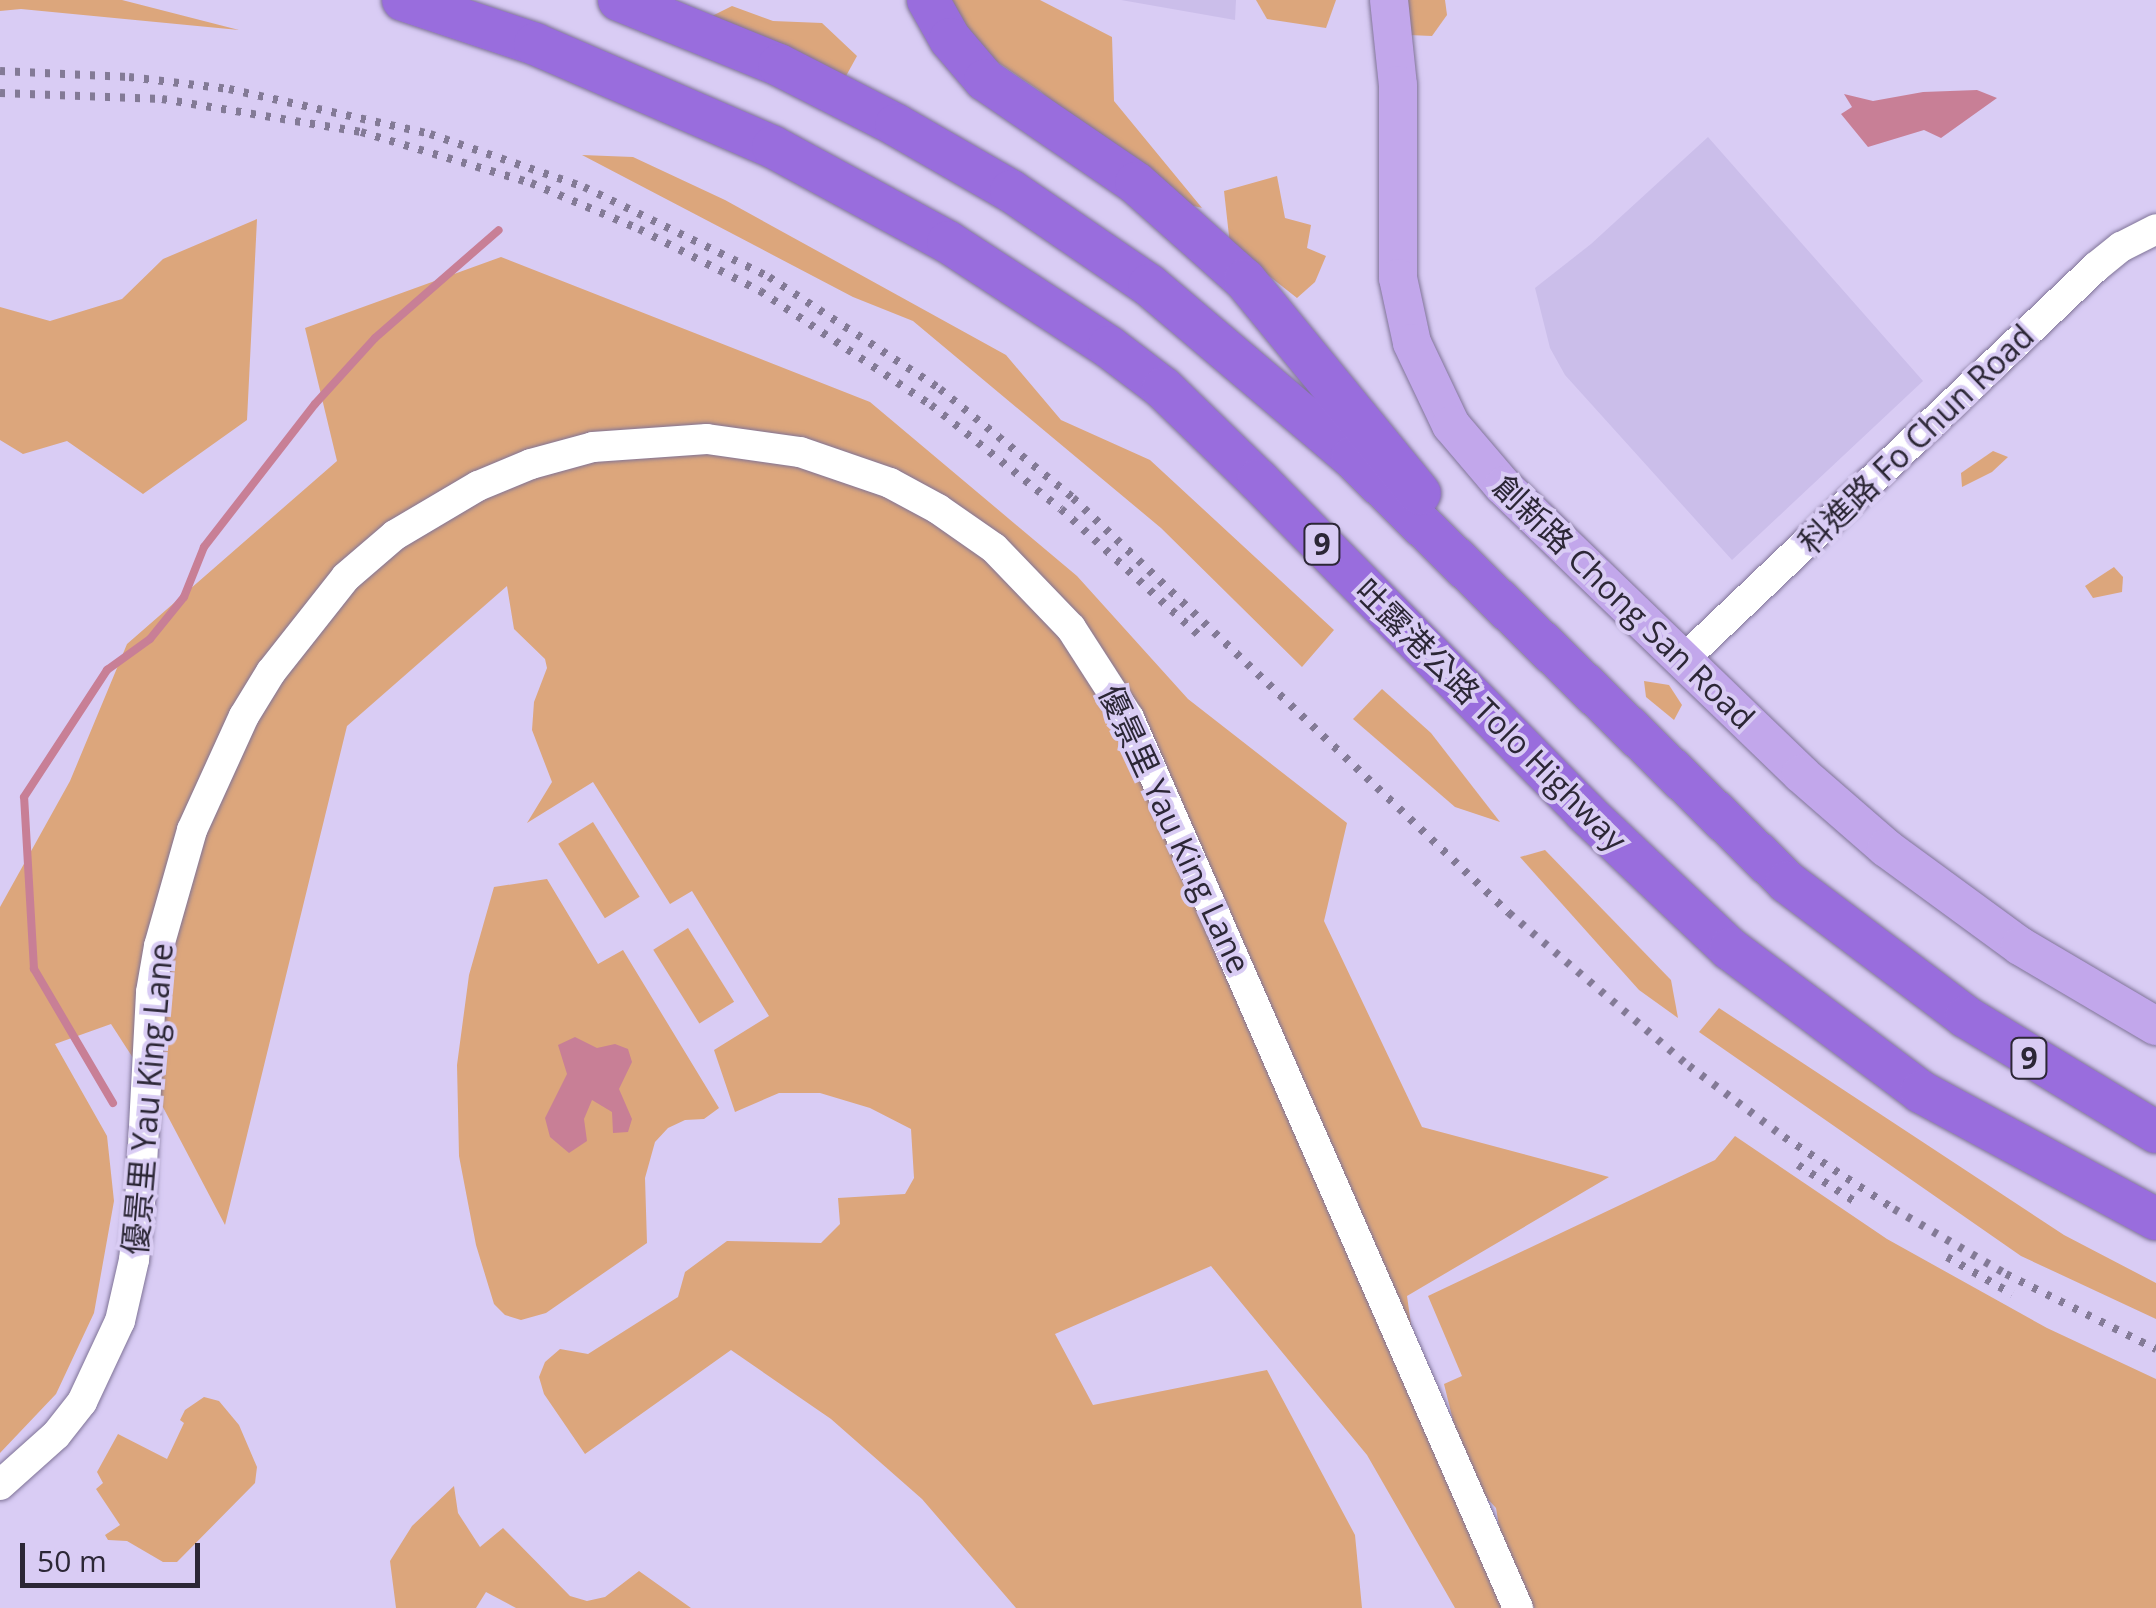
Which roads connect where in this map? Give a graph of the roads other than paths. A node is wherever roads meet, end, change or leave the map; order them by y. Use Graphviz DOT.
graph roads {
  1 [pos="403,0"];
  2 [pos="619,0"];
  3 [pos="928,0"];
  4 [pos="1390,0"];
  5 [pos="2156,229"];
  6 [pos="1488,591"];
  7 [pos="1683,660"];
  8 [pos="2156,1026"];
  9 [pos="2156,1132"];
  10 [pos="2156,1219"];
  11 [pos="0,1485"];
  12 [pos="1518,1608"];
  1 -- 10 [label="highway, 吐露港公路 Tolo Highway / 9"];
  2 -- 6 [label="highway, 9"];
  3 -- 6 [label="highway"];
  4 -- 7 [label="main road, 創新路 Chong San Road"];
  5 -- 7 [label="street, 科進路 Fo Chun Road"];
  6 -- 9 [label="highway, 9"];
  7 -- 8 [label="main road, 創新路 Chong San Road"];
  11 -- 12 [label="street, 優景里 Yau King Lane"];
}
